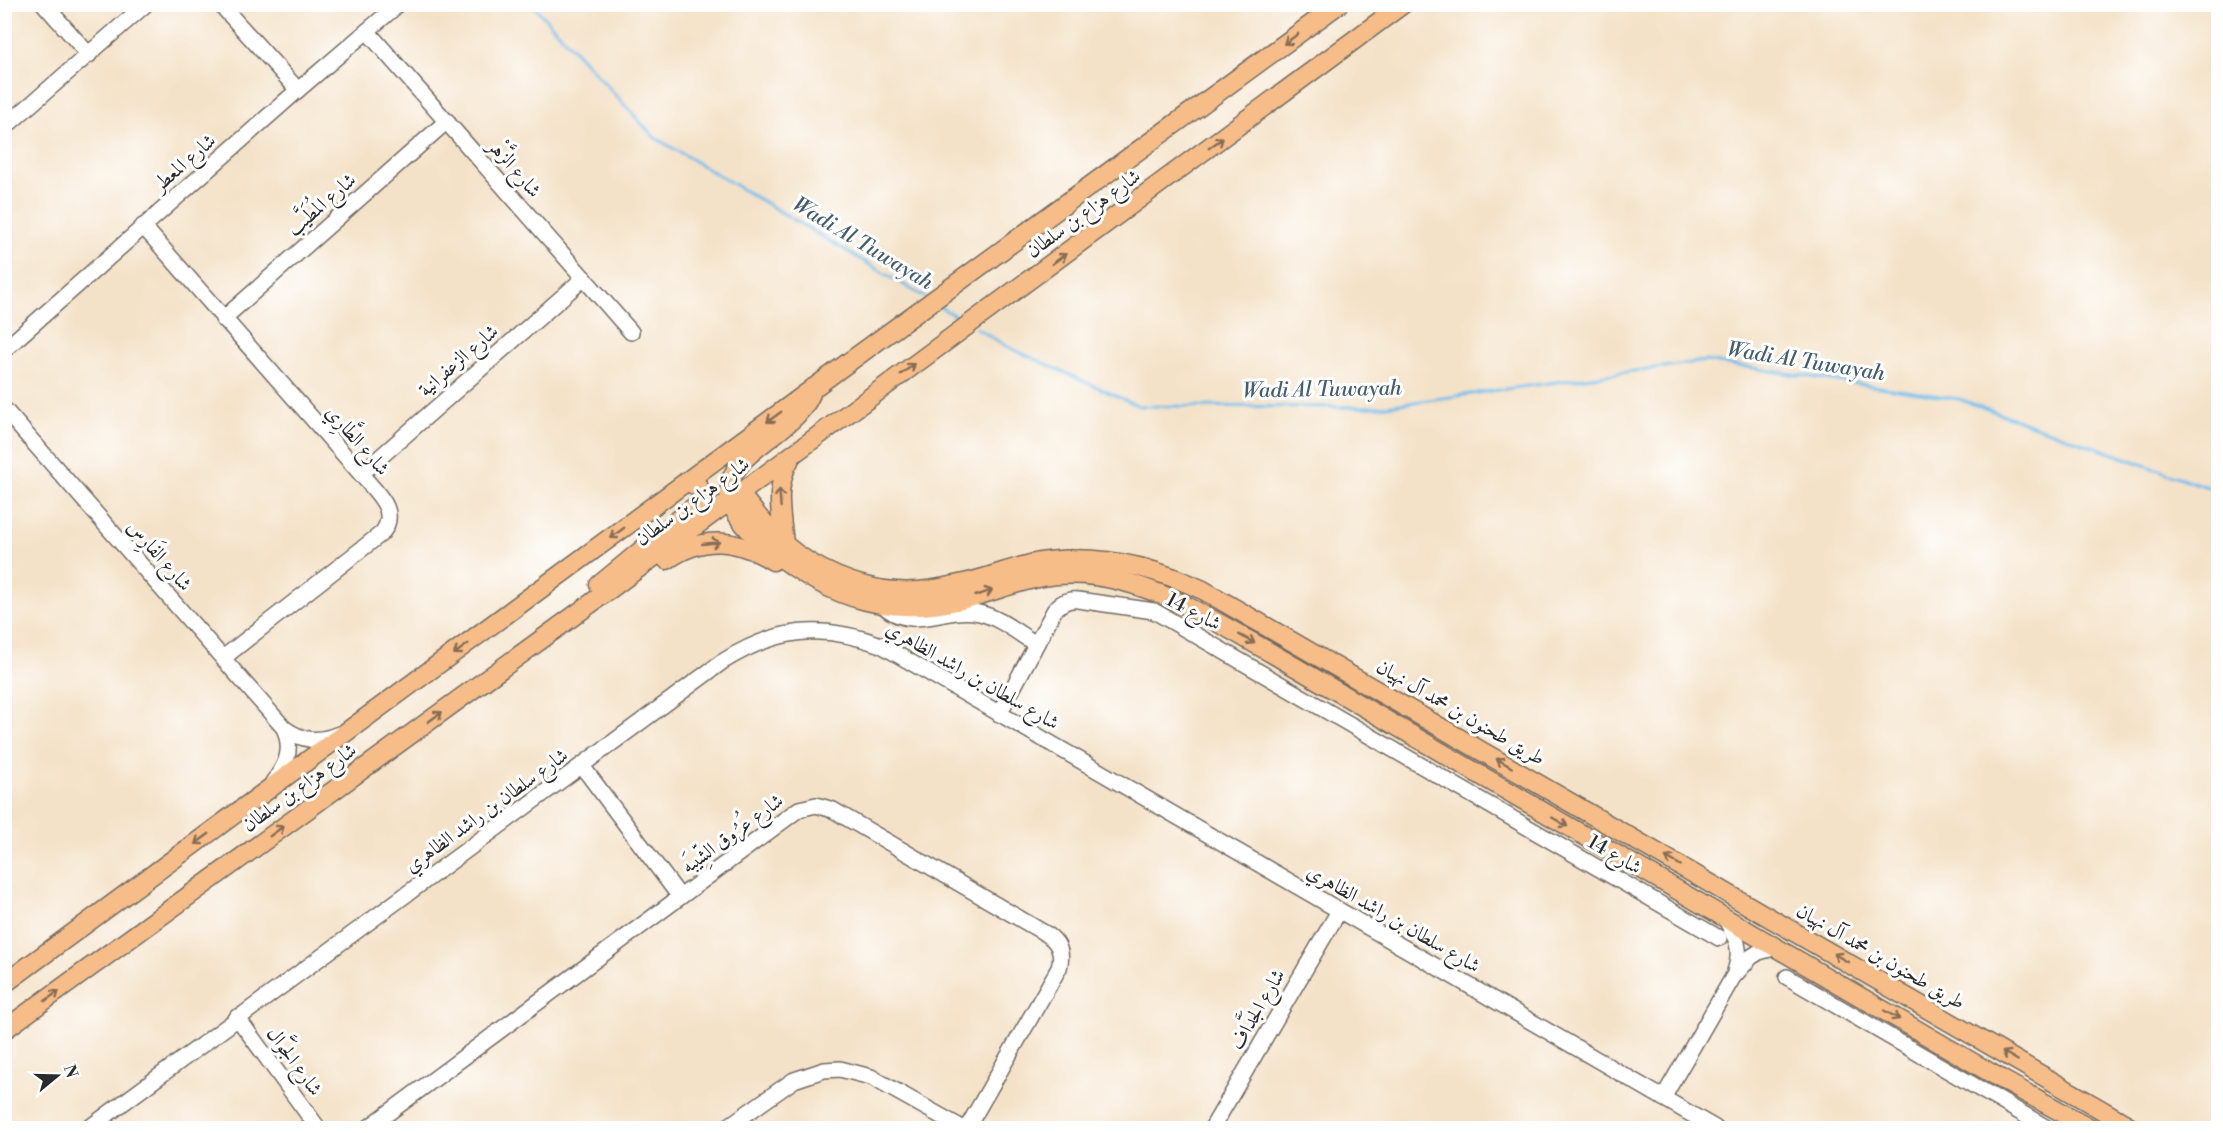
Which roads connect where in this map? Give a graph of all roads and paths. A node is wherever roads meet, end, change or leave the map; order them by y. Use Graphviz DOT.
graph roads {
  1 [pos="44,4"];
  2 [pos="146,4"];
  3 [pos="220,4"];
  4 [pos="1339,4"];
  5 [pos="1403,4"];
  6 [pos="394,8"];
  7 [pos="367,31"];
  8 [pos="89,55"];
  9 [pos="298,90"];
  10 [pos="447,121"];
  11 [pos="4,128"];
  12 [pos="143,226"];
  13 [pos="584,278"];
  14 [pos="223,319"];
  15 [pos="632,332"];
  16 [pos="4,350"];
  17 [pos="813,388"];
  18 [pos="4,409"];
  19 [pos="792,455"];
  20 [pos="361,474"];
  21 [pos="691,479"];
  22 [pos="734,492"];
  23 [pos="784,544"];
  24 [pos="825,587"];
  25 [pos="882,604"];
  26 [pos="586,607"];
  27 [pos="1036,644"];
  28 [pos="1273,654"];
  29 [pos="223,658"];
  30 [pos="1390,696"];
  31 [pos="999,714"];
  32 [pos="1381,717"];
  33 [pos="360,724"];
  34 [pos="284,728"];
  35 [pos="1376,738"];
  36 [pos="1418,739"];
  37 [pos="1397,752"];
  38 [pos="582,766"];
  39 [pos="265,792"];
  40 [pos="680,897"];
  41 [pos="1339,911"];
  42 [pos="1725,918"];
  43 [pos="1719,938"];
  44 [pos="1777,947"];
  45 [pos="1733,977"];
  46 [pos="1787,977"];
  47 [pos="4,984"];
  48 [pos="237,1017"];
  49 [pos="4,1030"];
  50 [pos="2008,1083"];
  51 [pos="1663,1098"];
  52 [pos="89,1128"];
  53 [pos="318,1128"];
  54 [pos="368,1128"];
  55 [pos="726,1128"];
  56 [pos="962,1128"];
  57 [pos="967,1128"];
  58 [pos="1212,1128"];
  59 [pos="1714,1128"];
  60 [pos="2047,1128"];
  61 [pos="2087,1128"];
  62 [pos="2133,1128"];
  1 -- 8 [label="street"];
  2 -- 8 [label="street"];
  3 -- 9 [label="street"];
  4 -- 17 [label="main road, شارع هزاع بن سلطان, one-way"];
  19 -- 5 [label="main road, شارع هزاع بن سلطان, one-way"];
  6 -- 7 [label="street, شارع المعطر"];
  7 -- 9 [label="street, شارع المعطر"];
  7 -- 10 [label="street, شارع الزَّهْر"];
  8 -- 11 [label="street"];
  9 -- 12 [label="street, شارع المعطر"];
  10 -- 13 [label="street, شارع الزَّهْر"];
  10 -- 14 [label="street, شارع المُطَيَّب"];
  12 -- 14 [label="street, شارع الطَّارِي"];
  12 -- 16 [label="street, شارع المعطر"];
  13 -- 15 [label="street, شارع الزَّهْر"];
  13 -- 20 [label="street, شارع الزعفرانية"];
  14 -- 20 [label="street, شارع الطَّارِي"];
  17 -- 21 [label="main road, شارع هزاع بن سلطان, one-way"];
  17 -- 22 [label="main road"];
  18 -- 29 [label="street, شارع الفَارِس"];
  19 -- 22 [label="main road, شارع هزاع بن سلطان"];
  23 -- 19 [label="main road, one-way"];
  20 -- 29 [label="street, شارع الطَّارِي"];
  21 -- 22 [label="main road"];
  21 -- 26 [label="main road"];
  21 -- 33 [label="main road, شارع هزاع بن سلطان, one-way"];
  22 -- 23 [label="main road, طريق طحنون بن محمد آل نهيان"];
  22 -- 24 [label="main road"];
  22 -- 26 [label="main road, شارع هزاع بن سلطان"];
  23 -- 30 [label="main road, طريق طحنون بن محمد آل نهيان"];
  24 -- 25 [label="main road"];
  26 -- 24 [label="main road, one-way"];
  25 -- 27 [label="street"];
  25 -- 28 [label="main road, one-way"];
  49 -- 26 [label="main road, شارع هزاع بن سلطان, one-way"];
  27 -- 31 [label="street, شارع 14"];
  27 -- 35 [label="street, شارع 14"];
  28 -- 30 [label="main road"];
  28 -- 32 [label="main road"];
  29 -- 34 [label="street, شارع الفَارِس"];
  62 -- 30 [label="main road, طريق طحنون بن محمد آل نهيان, one-way"];
  31 -- 38 [label="street, شارع سلطان بن راشد الظاهري"];
  31 -- 41 [label="street, شارع سلطان بن راشد الظاهري"];
  32 -- 35 [label="street"];
  32 -- 36 [label="main road"];
  33 -- 34 [label="street, شارع الفَارِس"];
  33 -- 39 [label="main road, شارع هزاع بن سلطان"];
  34 -- 39 [label="street"];
  35 -- 37 [label="street, شارع 14"];
  36 -- 37 [label="street"];
  36 -- 42 [label="main road, one-way"];
  37 -- 43 [label="street, شارع 14"];
  38 -- 40 [label="street"];
  38 -- 48 [label="street, شارع سلطان بن راشد الظاهري"];
  39 -- 47 [label="main road, شارع هزاع بن سلطان, one-way"];
  40 -- 54 [label="street, شارع عُرُوق الشِّيبَه"];
  40 -- 57 [label="street, شارع عُرُوق الشِّيبَه"];
  41 -- 51 [label="street, شارع سلطان بن راشد الظاهري"];
  41 -- 58 [label="street, شارع الجَدَّاف"];
  42 -- 44 [label="main road"];
  42 -- 45 [label="street"];
  44 -- 45 [label="street"];
  44 -- 50 [label="main road, one-way"];
  45 -- 51 [label="street"];
  46 -- 60 [label="street"];
  48 -- 52 [label="street, شارع سلطان بن راشد الظاهري"];
  48 -- 53 [label="street, شارع الجَوَّال"];
  50 -- 61 [label="main road"];
  50 -- 62 [label="main road"];
  51 -- 59 [label="street, شارع سلطان بن راشد الظاهري"];
  55 -- 56 [label="street"];
}
